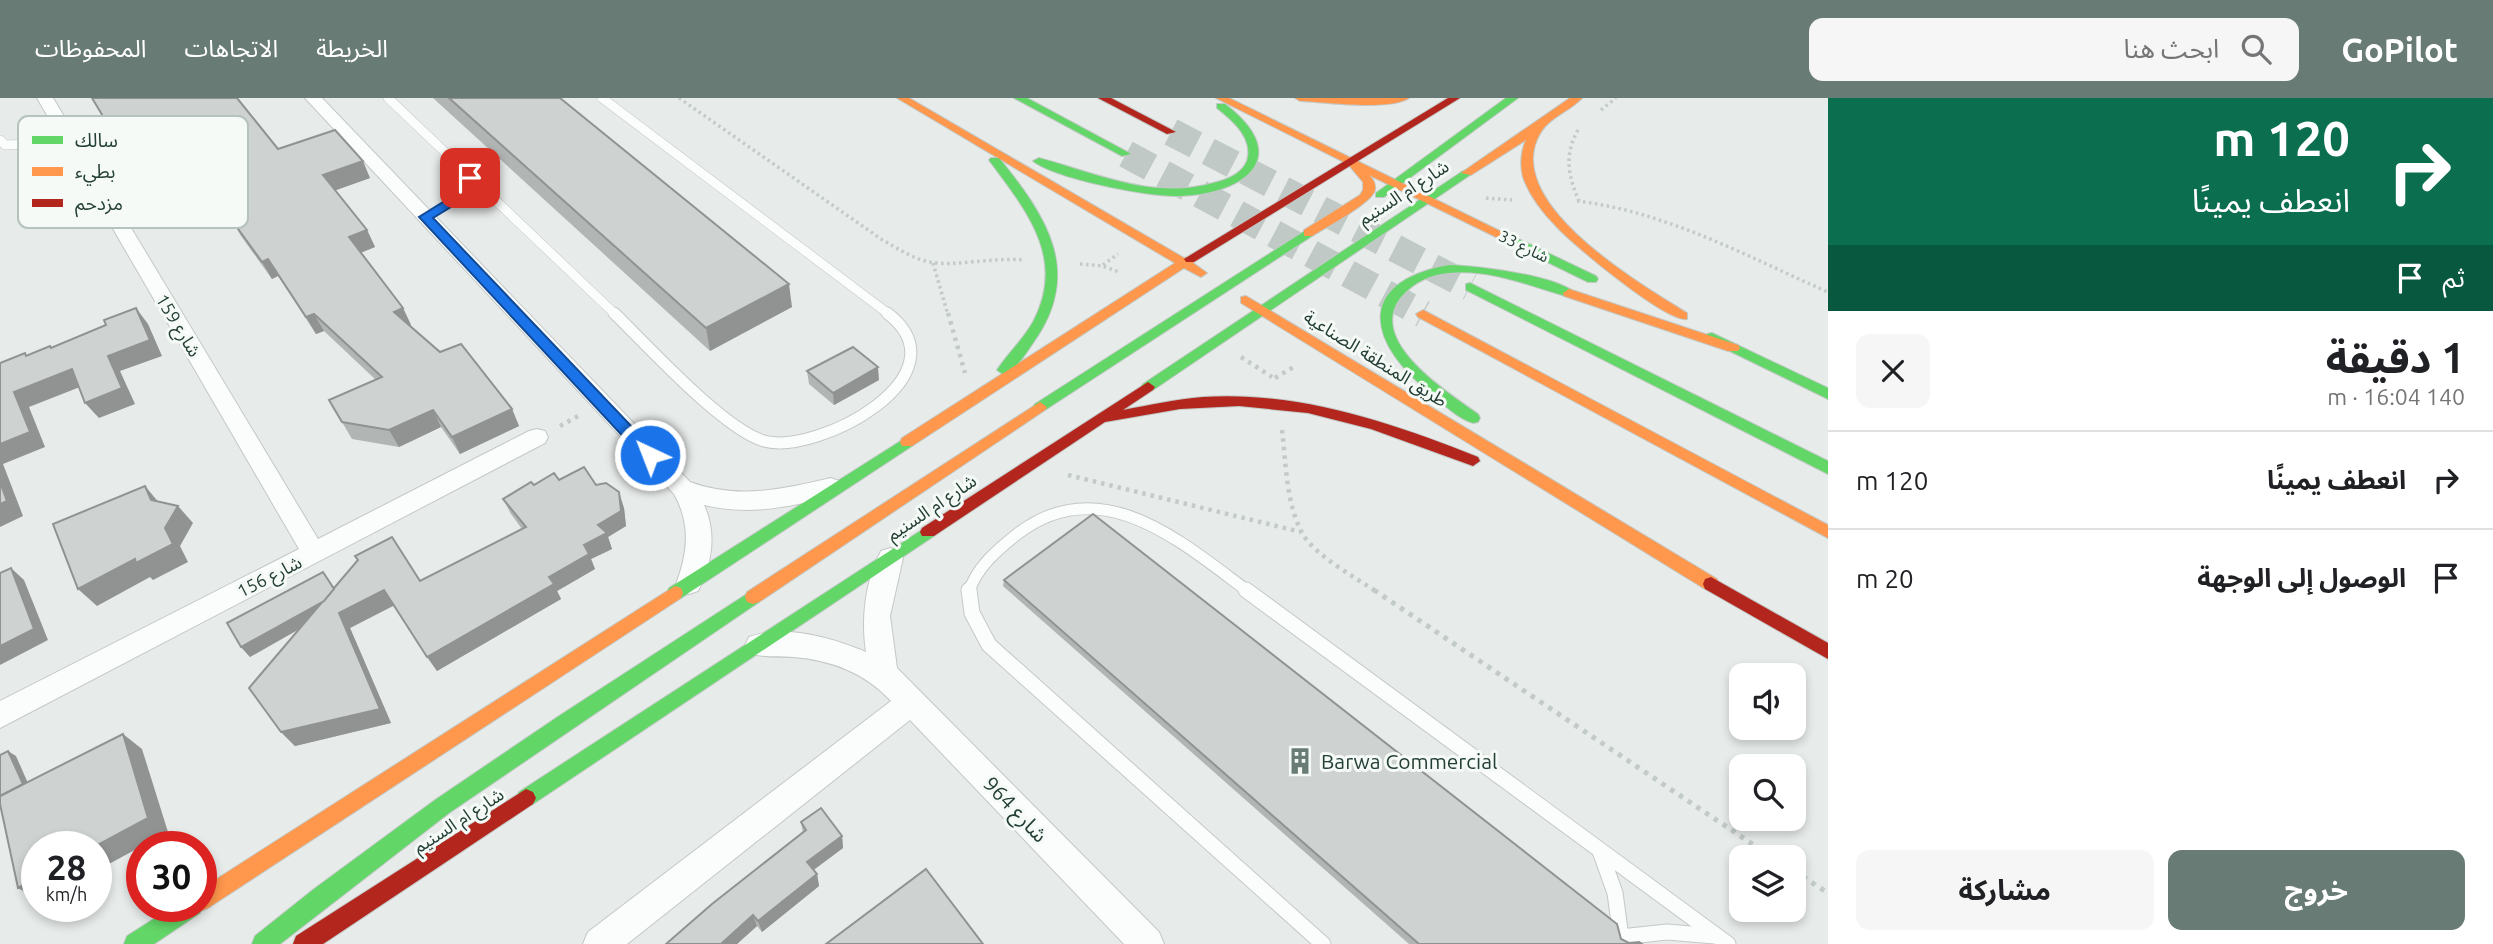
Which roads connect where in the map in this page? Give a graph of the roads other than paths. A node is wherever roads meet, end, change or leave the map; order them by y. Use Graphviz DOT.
graph roads {
  1 [pos="45,98"];
  2 [pos="313,98"];
  3 [pos="388,98"];
  4 [pos="602,98"];
  5 [pos="902,98"];
  6 [pos="1019,98"];
  7 [pos="1103,98"];
  8 [pos="1208,98"];
  9 [pos="1221,98"];
  10 [pos="1300,98"];
  11 [pos="1404,98"];
  12 [pos="1455,98"];
  13 [pos="1513,98"];
  14 [pos="1577,98"];
  15 [pos="56,116"];
  16 [pos="1537,128"];
  17 [pos="1171,132"];
  18 [pos="0,140"];
  19 [pos="982,144"];
  20 [pos="18,145"];
  21 [pos="1126,155"];
  22 [pos="1352,162"];
  23 [pos="470,178"];
  24 [pos="1395,184"];
  25 [pos="1429,200"];
  26 [pos="425,217"];
  27 [pos="122,228"];
  28 [pos="1184,263"];
  29 [pos="1223,286"];
  30 [pos="1470,287"];
  31 [pos="1262,311"];
  32 [pos="1423,314"];
  33 [pos="1732,348"];
  34 [pos="991,388"];
  35 [pos="1828,394"];
  36 [pos="1092,422"];
  37 [pos="537,437"];
  38 [pos="1828,468"];
  39 [pos="835,486"];
  40 [pos="682,488"];
  41 [pos="1609,524"];
  42 [pos="1828,532"];
  43 [pos="314,553"];
  44 [pos="890,558"];
  45 [pos="689,584"];
  46 [pos="759,645"];
  47 [pos="1828,652"];
  48 [pos="884,674"];
  49 [pos="911,702"];
  50 [pos="0,715"];
  51 [pos="1599,847"];
  52 [pos="217,891"];
  53 [pos="169,922"];
  54 [pos="1723,940"];
  55 [pos="135,944"];
  56 [pos="262,944"];
  57 [pos="304,944"];
  58 [pos="600,944"];
  59 [pos="1147,944"];
  60 [pos="1323,944"];
  1 -- 15 [label="street, شارع 159"];
  2 -- 26 [label="street"];
  3 -- 23 [label="lane"];
  4 -- 23 [label="lane"];
  5 -- 19 [label="main road, طريق المنطقة الصناعية"];
  6 -- 21 [label="main road"];
  7 -- 17 [label="main road"];
  8 -- 19 [label="main road"];
  9 -- 22 [label="main road, شارع 33"];
  10 -- 11 [label="main road"];
  12 -- 22 [label="main road"];
  13 -- 24 [label="main road"];
  14 -- 16 [label="main road, شارع ام السنيم"];
  16 -- 25 [label="main road, شارع ام السنيم"];
  16 -- 33 [label="main road"];
  18 -- 20 [label="lane"];
  19 -- 28 [label="main road, طريق المنطقة الصناعية"];
  19 -- 34 [label="main road"];
  22 -- 24 [label="main road, شارع 33"];
  22 -- 28 [label="main road"];
  22 -- 29 [label="main road"];
  23 -- 26 [label="lane"];
  24 -- 25 [label="main road, شارع 33"];
  24 -- 31 [label="main road"];
  25 -- 31 [label="main road, شارع ام السنيم"];
  25 -- 33 [label="main road, شارع 33"];
  26 -- 40 [label="street"];
  27 -- 43 [label="street, شارع 159"];
  28 -- 29 [label="main road, طريق المنطقة الصناعية"];
  28 -- 34 [label="main road"];
  29 -- 31 [label="main road, طريق المنطقة الصناعية"];
  29 -- 56 [label="main road"];
  30 -- 38 [label="main road"];
  31 -- 36 [label="main road, شارع ام السنيم"];
  31 -- 41 [label="main road, طريق المنطقة الصناعية"];
  32 -- 42 [label="main road"];
  33 -- 35 [label="main road, شارع 33"];
  33 -- 41 [label="main road"];
  34 -- 39 [label="main road"];
  36 -- 41 [label="main road"];
  36 -- 44 [label="main road, شارع ام السنيم"];
  37 -- 43 [label="street, شارع 156"];
  39 -- 40 [label="street"];
  39 -- 45 [label="main road"];
  40 -- 45 [label="street"];
  41 -- 47 [label="main road, طريق المنطقة الصناعية"];
  43 -- 50 [label="street, شارع 156"];
  44 -- 46 [label="main road, شارع ام السنيم"];
  44 -- 48 [label="street"];
  45 -- 52 [label="main road"];
  46 -- 48 [label="street, شارع 964"];
  46 -- 57 [label="main road, شارع ام السنيم"];
  48 -- 49 [label="street, شارع 964"];
  49 -- 58 [label="street"];
  49 -- 59 [label="street, شارع 964"];
  51 -- 54 [label="lane"];
  51 -- 54 [label="lane"];
  51 -- 60 [label="lane"];
  53 -- 55 [label="main road"];
}
